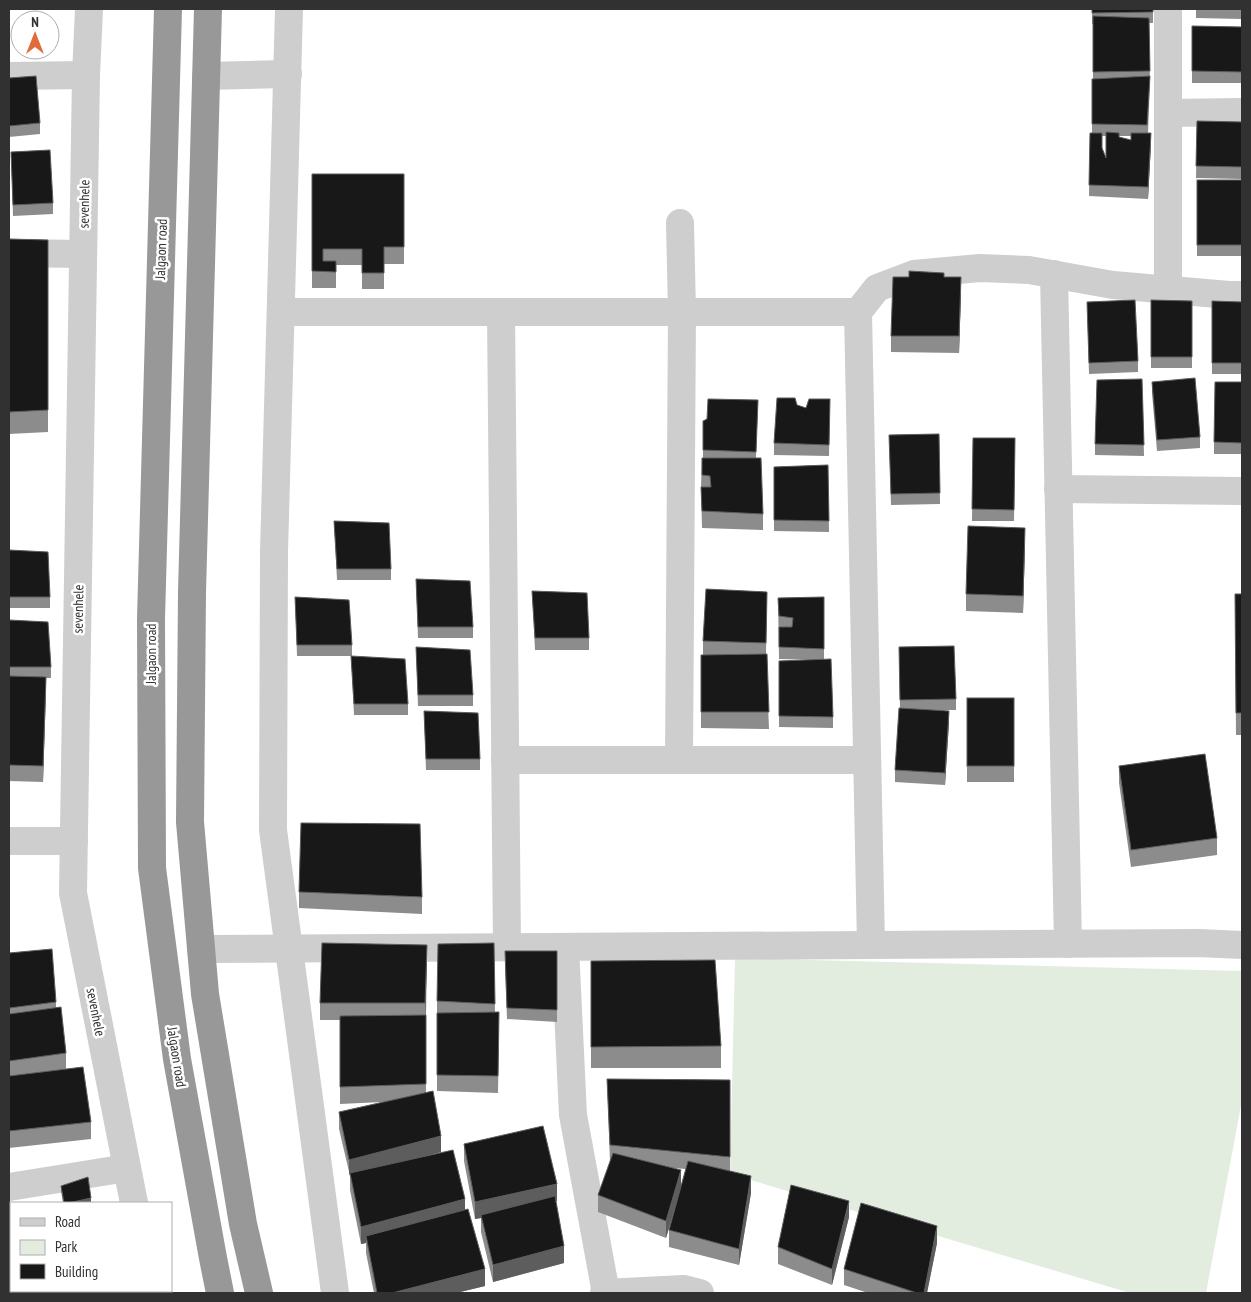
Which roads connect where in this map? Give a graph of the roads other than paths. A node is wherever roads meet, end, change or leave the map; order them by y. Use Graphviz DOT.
graph roads {
  1 [pos="89,9"];
  2 [pos="168,9"];
  3 [pos="208,9"];
  4 [pos="289,9"];
  5 [pos="1168,9"];
  6 [pos="288,74"];
  7 [pos="86,75"];
  8 [pos="9,76"];
  9 [pos="206,76"];
  10 [pos="1242,112"];
  11 [pos="1168,113"];
  12 [pos="680,223"];
  13 [pos="9,253"];
  14 [pos="83,254"];
  15 [pos="1054,274"];
  16 [pos="1168,290"];
  17 [pos="1242,295"];
  18 [pos="281,312"];
  19 [pos="501,312"];
  20 [pos="682,312"];
  21 [pos="858,312"];
  22 [pos="1058,489"];
  23 [pos="1242,491"];
  24 [pos="505,760"];
  25 [pos="679,760"];
  26 [pos="867,760"];
  27 [pos="9,841"];
  28 [pos="74,841"];
  29 [pos="1068,944"];
  30 [pos="872,945"];
  31 [pos="1242,945"];
  32 [pos="507,947"];
  33 [pos="565,947"];
  34 [pos="201,949"];
  35 [pos="289,949"];
  36 [pos="127,1168"];
  37 [pos="9,1187"];
  38 [pos="134,1202"];
  39 [pos="220,1293"];
  40 [pos="259,1293"];
  41 [pos="335,1293"];
  42 [pos="605,1293"];
  43 [pos="700,1293"];
  1 -- 7 [label="street, sevenhele"];
  2 -- 39 [label="highway, Jalgaon road"];
  3 -- 9 [label="highway"];
  4 -- 6 [label="street"];
  5 -- 11 [label="street"];
  6 -- 9 [label="street"];
  6 -- 18 [label="street"];
  7 -- 8 [label="street"];
  7 -- 14 [label="street, sevenhele"];
  9 -- 34 [label="highway"];
  10 -- 11 [label="street"];
  11 -- 16 [label="street"];
  12 -- 20 [label="street"];
  13 -- 14 [label="street"];
  14 -- 28 [label="street, sevenhele"];
  15 -- 16 [label="street"];
  15 -- 21 [label="street"];
  15 -- 22 [label="street"];
  16 -- 17 [label="street"];
  18 -- 19 [label="street"];
  18 -- 35 [label="street"];
  19 -- 20 [label="street"];
  19 -- 24 [label="street"];
  20 -- 21 [label="street"];
  20 -- 25 [label="street"];
  21 -- 26 [label="street"];
  22 -- 23 [label="street"];
  22 -- 29 [label="street"];
  24 -- 25 [label="street"];
  24 -- 32 [label="street"];
  25 -- 26 [label="street"];
  26 -- 30 [label="street"];
  27 -- 28 [label="street"];
  28 -- 36 [label="street, sevenhele"];
  29 -- 30 [label="street"];
  29 -- 31 [label="street"];
  30 -- 33 [label="street"];
  32 -- 33 [label="street"];
  32 -- 35 [label="street"];
  33 -- 42 [label="street"];
  34 -- 35 [label="street"];
  34 -- 40 [label="highway"];
  35 -- 41 [label="street"];
  36 -- 37 [label="street"];
  36 -- 38 [label="street, sevenhele"];
  42 -- 43 [label="street"];
}
